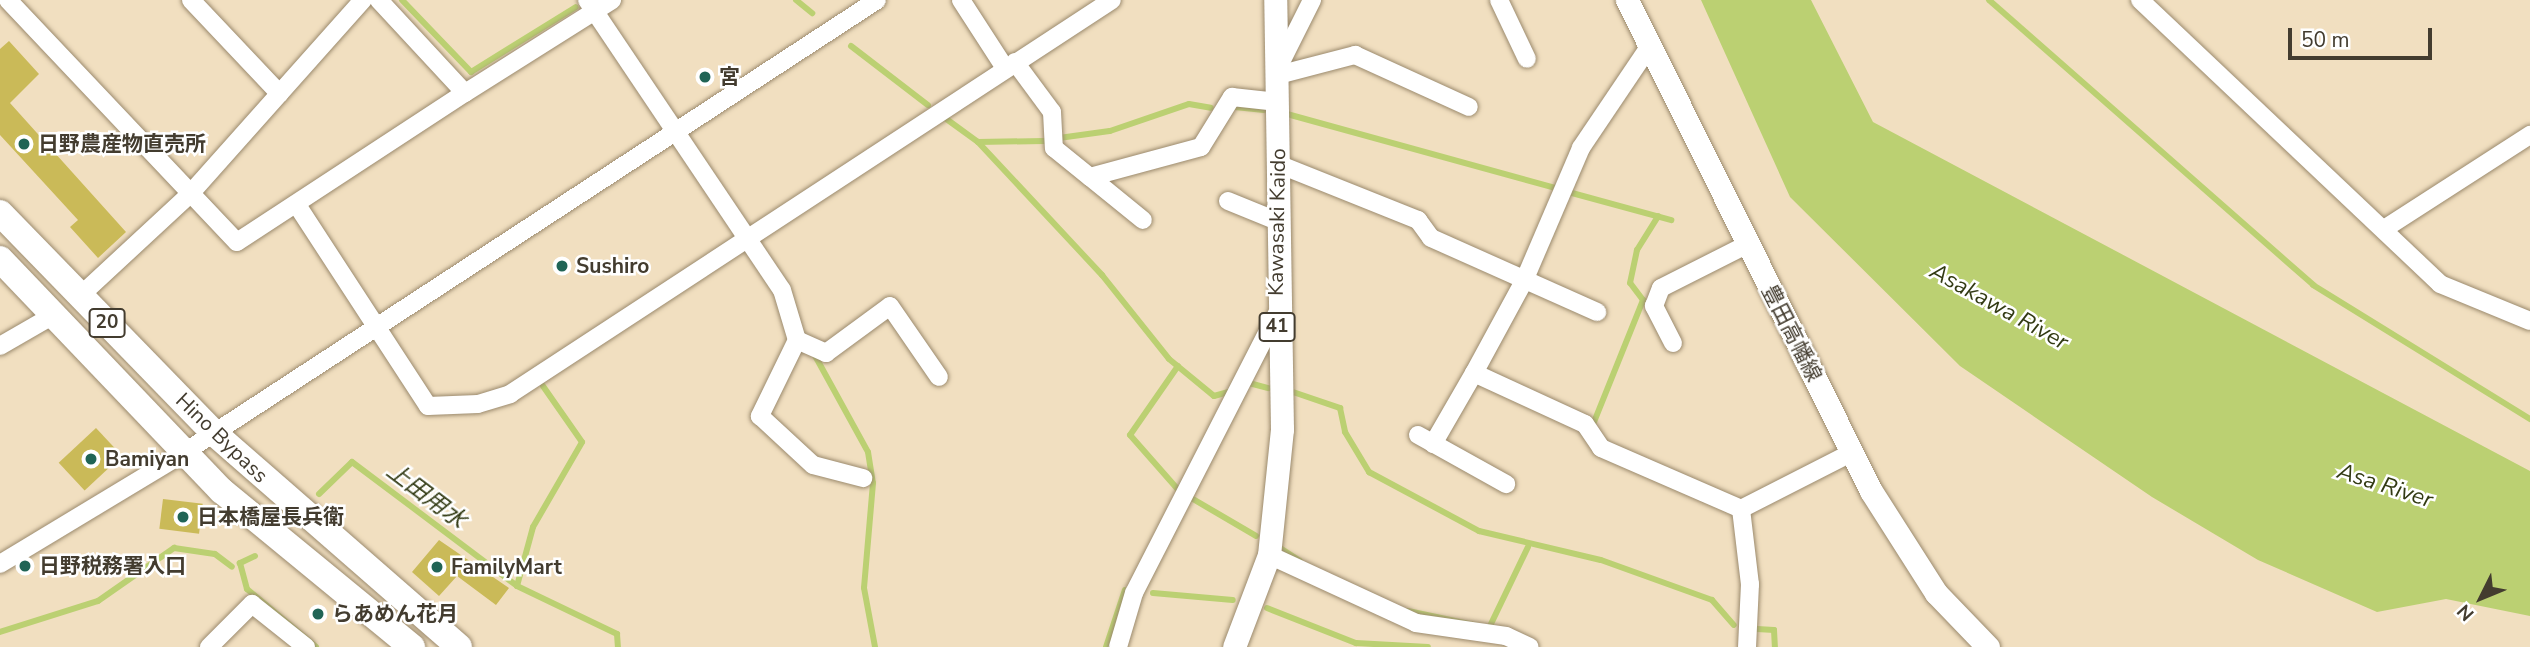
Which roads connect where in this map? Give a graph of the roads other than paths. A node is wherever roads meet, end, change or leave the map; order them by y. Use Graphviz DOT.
graph roads {
  1 [pos="8,0"];
  2 [pos="191,0"];
  3 [pos="363,0"];
  4 [pos="379,0"];
  5 [pos="877,0"];
  6 [pos="961,0"];
  7 [pos="1112,0"];
  8 [pos="1275,0"];
  9 [pos="1312,0"];
  10 [pos="1499,0"];
  11 [pos="1627,0"];
  12 [pos="2140,0"];
  13 [pos="598,3"];
  14 [pos="1649,47"];
  15 [pos="1527,59"];
  16 [pos="1010,65"];
  17 [pos="1278,71"];
  18 [pos="465,93"];
  19 [pos="280,94"];
  20 [pos="1278,102"];
  21 [pos="1469,107"];
  22 [pos="676,129"];
  23 [pos="2530,135"];
  24 [pos="1278,164"];
  25 [pos="1090,177"];
  26 [pos="190,194"];
  27 [pos="1228,201"];
  28 [pos="297,205"];
  29 [pos="0,213"];
  30 [pos="1143,220"];
  31 [pos="1277,221"];
  32 [pos="2384,229"];
  33 [pos="746,236"];
  34 [pos="1748,244"];
  35 [pos="0,259"];
  36 [pos="1524,281"];
  37 [pos="80,295"];
  38 [pos="1597,312"];
  39 [pos="1276,313"];
  40 [pos="52,316"];
  41 [pos="2530,321"];
  42 [pos="376,326"];
  43 [pos="797,340"];
  44 [pos="1673,343"];
  45 [pos="0,346"];
  46 [pos="1474,373"];
  47 [pos="939,377"];
  48 [pos="214,433"];
  49 [pos="1853,452"];
  50 [pos="182,454"];
  51 [pos="863,478"];
  52 [pos="1506,484"];
  53 [pos="1741,509"];
  54 [pos="1269,555"];
  55 [pos="0,565"];
  56 [pos="209,647"];
  57 [pos="306,647"];
  58 [pos="412,647"];
  59 [pos="459,647"];
  60 [pos="1118,647"];
  61 [pos="1234,647"];
  62 [pos="1530,647"];
  63 [pos="1747,647"];
  64 [pos="1988,647"];
  1 -- 26 [label="street"];
  2 -- 19 [label="street"];
  3 -- 19 [label="street"];
  4 -- 18 [label="street"];
  5 -- 22 [label="street"];
  6 -- 16 [label="street"];
  7 -- 16 [label="street"];
  8 -- 17 [label="main road, Kawasaki Kaido / 41"];
  9 -- 17 [label="street"];
  10 -- 15 [label="street"];
  11 -- 14 [label="main road, 豊田高幡線"];
  12 -- 32 [label="street"];
  13 -- 18 [label="street"];
  13 -- 22 [label="street"];
  14 -- 34 [label="main road, 豊田高幡線"];
  14 -- 36 [label="street"];
  16 -- 25 [label="street"];
  16 -- 33 [label="street"];
  17 -- 20 [label="main road, Kawasaki Kaido / 41"];
  17 -- 21 [label="street"];
  18 -- 28 [label="street"];
  19 -- 26 [label="street"];
  20 -- 24 [label="main road, Kawasaki Kaido / 41"];
  20 -- 25 [label="street"];
  22 -- 33 [label="street"];
  22 -- 42 [label="street"];
  23 -- 32 [label="street"];
  24 -- 31 [label="main road, Kawasaki Kaido / 41"];
  24 -- 36 [label="street"];
  25 -- 30 [label="street"];
  26 -- 28 [label="street"];
  26 -- 37 [label="street"];
  27 -- 31 [label="street"];
  28 -- 42 [label="street"];
  29 -- 37 [label="highway, Hino Bypass / 20"];
  31 -- 39 [label="main road, Kawasaki Kaido / 41"];
  32 -- 41 [label="street"];
  33 -- 42 [label="street"];
  33 -- 43 [label="street"];
  34 -- 44 [label="street"];
  34 -- 49 [label="main road, 豊田高幡線"];
  35 -- 40 [label="highway, Hino Bypass / 20"];
  36 -- 38 [label="street"];
  36 -- 46 [label="street"];
  37 -- 48 [label="highway, Hino Bypass / 20"];
  39 -- 54 [label="main road, Kawasaki Kaido / 41"];
  39 -- 60 [label="street"];
  40 -- 45 [label="street"];
  40 -- 50 [label="highway, Hino Bypass / 20"];
  42 -- 48 [label="street"];
  43 -- 47 [label="street"];
  43 -- 51 [label="street"];
  46 -- 52 [label="street"];
  46 -- 53 [label="street"];
  48 -- 50 [label="street"];
  48 -- 59 [label="highway, Hino Bypass / 20"];
  49 -- 53 [label="street"];
  49 -- 64 [label="main road, 豊田高幡線"];
  50 -- 55 [label="street"];
  50 -- 58 [label="highway, Hino Bypass / 20"];
  53 -- 63 [label="street"];
  54 -- 61 [label="main road, Kawasaki Kaido / 41"];
  54 -- 62 [label="street"];
  56 -- 57 [label="street"];
}
